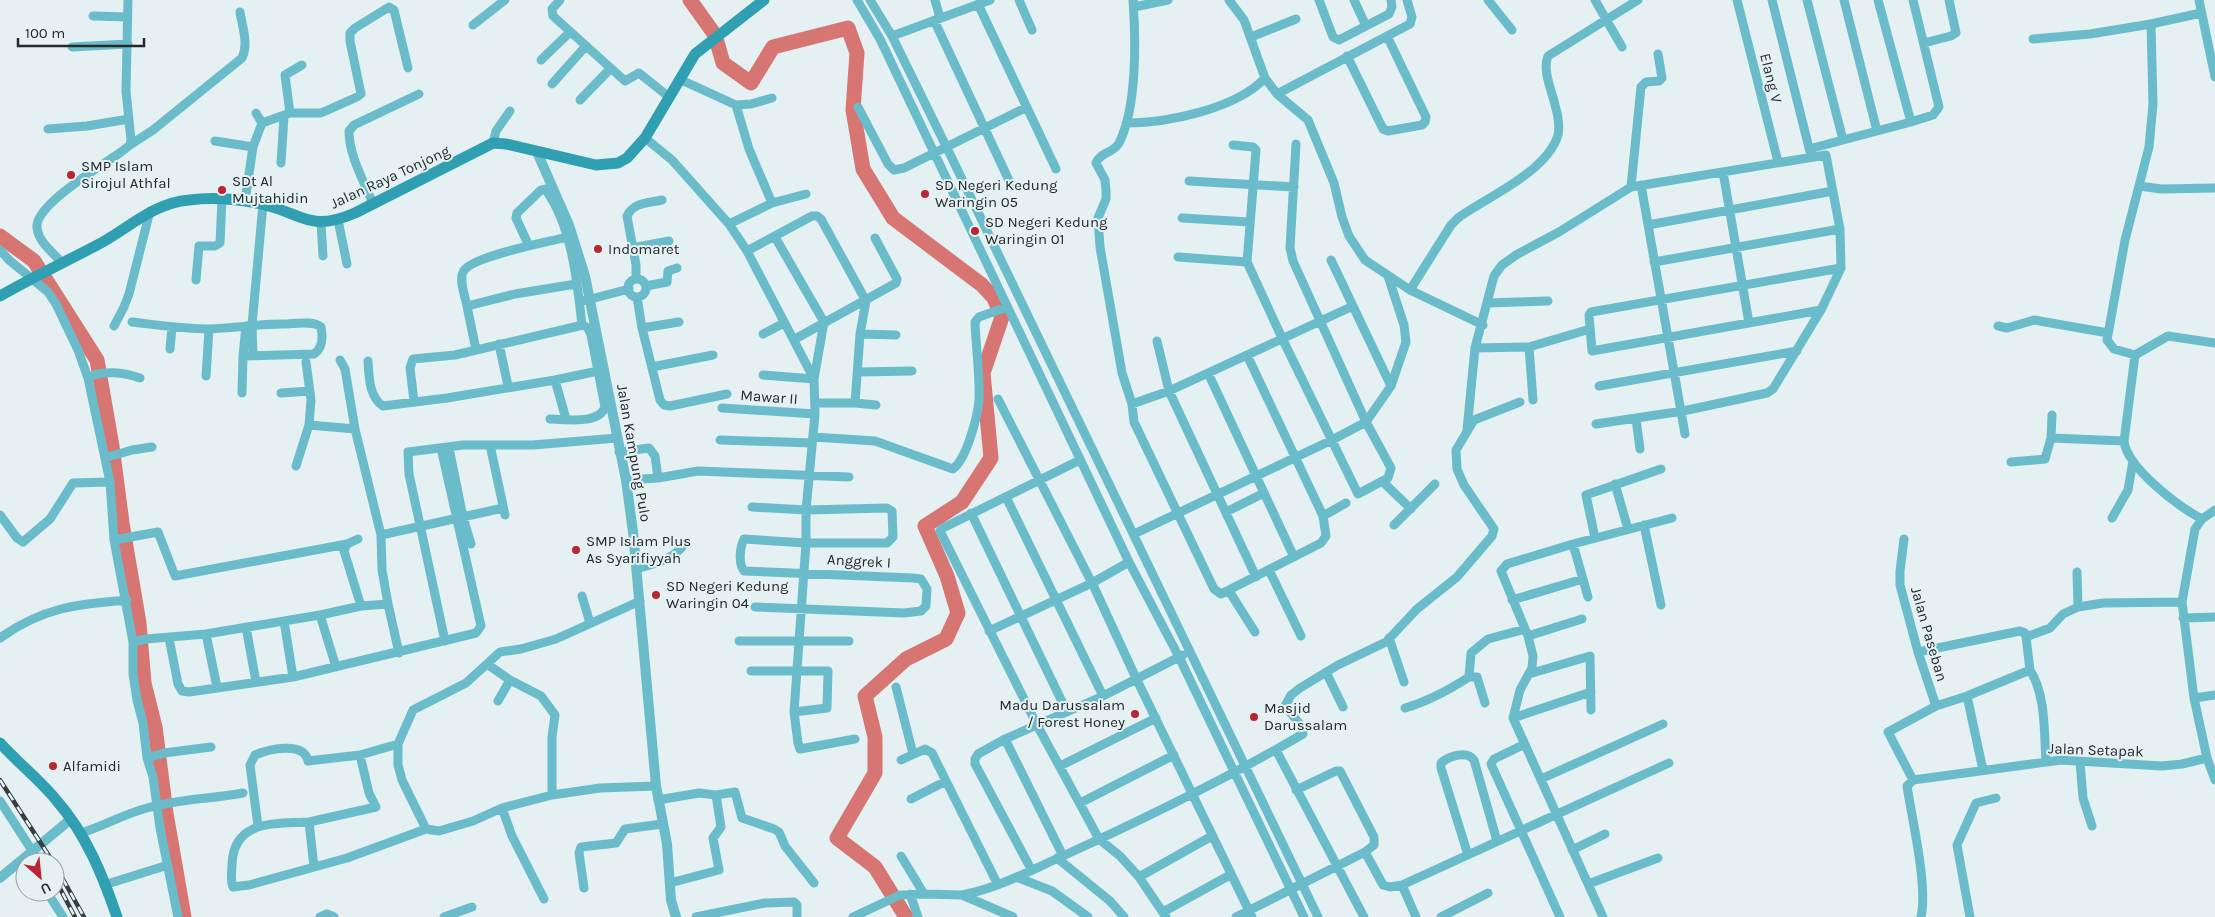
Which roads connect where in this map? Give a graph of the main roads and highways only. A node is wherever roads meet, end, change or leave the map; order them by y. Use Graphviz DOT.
graph roads {
  1 [pos="764,0"];
  2 [pos="0,296"];
  3 [pos="0,744"];
  4 [pos="117,917"];
  1 -- 2 [label="main road, Jalan Raya Tonjong"];
  3 -- 4 [label="main road"];
}
